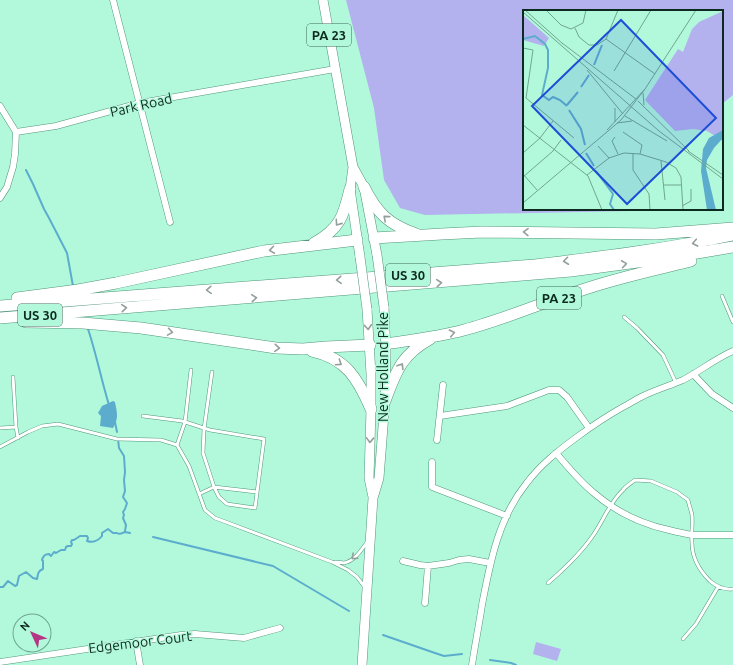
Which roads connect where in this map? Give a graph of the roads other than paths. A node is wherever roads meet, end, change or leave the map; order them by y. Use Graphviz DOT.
graph roads {
  1 [pos="113,0"];
  2 [pos="323,0"];
  3 [pos="335,69"];
  4 [pos="140,103"];
  5 [pos="0,106"];
  6 [pos="16,132"];
  7 [pos="353,167"];
  8 [pos="364,186"];
  9 [pos="350,189"];
  10 [pos="0,198"];
  11 [pos="170,222"];
  12 [pos="733,228"];
  13 [pos="420,235"];
  14 [pos="733,235"];
  15 [pos="374,238"];
  16 [pos="357,240"];
  17 [pos="310,245"];
  18 [pos="733,247"];
  19 [pos="733,252"];
  20 [pos="76,295"];
  21 [pos="722,296"];
  22 [pos="0,300"];
  23 [pos="0,306"];
  24 [pos="624,317"];
  25 [pos="0,318"];
  26 [pos="0,322"];
  27 [pos="733,322"];
  28 [pos="434,336"];
  29 [pos="386,344"];
  30 [pos="370,345"];
  31 [pos="303,349"];
  32 [pos="733,351"];
  33 [pos="192,370"];
  34 [pos="212,372"];
  35 [pos="693,374"];
  36 [pos="13,377"];
  37 [pos="676,383"];
  38 [pos="443,385"];
  39 [pos="385,401"];
  40 [pos="733,408"];
  41 [pos="371,409"];
  42 [pos="144,416"];
  43 [pos="440,416"];
  44 [pos="185,422"];
  45 [pos="16,427"];
  46 [pos="0,428"];
  47 [pos="589,428"];
  48 [pos="204,429"];
  49 [pos="18,438"];
  50 [pos="437,440"];
  51 [pos="177,445"];
  52 [pos="0,447"];
  53 [pos="556,453"];
  54 [pos="432,462"];
  55 [pos="214,487"];
  56 [pos="257,492"];
  57 [pos="199,494"];
  58 [pos="373,498"];
  59 [pos="610,506"];
  60 [pos="507,516"];
  61 [pos="692,535"];
  62 [pos="733,535"];
  63 [pos="370,538"];
  64 [pos="403,561"];
  65 [pos="332,562"];
  66 [pos="490,563"];
  67 [pos="428,566"];
  68 [pos="548,584"];
  69 [pos="718,587"];
  70 [pos="367,589"];
  71 [pos="733,589"];
  72 [pos="426,603"];
  73 [pos="280,628"];
  74 [pos="682,639"];
  75 [pos="136,642"];
  76 [pos="0,662"];
  77 [pos="140,665"];
  78 [pos="362,665"];
  79 [pos="472,665"];
  1 -- 4 [label="street"];
  2 -- 3 [label="main road, New Holland Pike / PA 23"];
  3 -- 4 [label="street, Park Road"];
  3 -- 7 [label="main road, New Holland Pike / PA 23"];
  4 -- 6 [label="street, Park Road"];
  4 -- 11 [label="street"];
  5 -- 6 [label="street"];
  6 -- 10 [label="street"];
  7 -- 8 [label="main road, New Holland Pike / PA 23"];
  7 -- 9 [label="main road, New Holland Pike / PA 23"];
  13 -- 8 [label="highway, PA 23, one-way"];
  8 -- 15 [label="main road, New Holland Pike"];
  9 -- 16 [label="main road, New Holland Pike / PA 23"];
  9 -- 17 [label="highway, one-way"];
  12 -- 13 [label="highway, PA 23, one-way"];
  13 -- 15 [label="highway"];
  14 -- 20 [label="highway, US 30, one-way"];
  15 -- 16 [label="main road"];
  15 -- 29 [label="main road, New Holland Pike, bridge"];
  16 -- 17 [label="highway"];
  16 -- 30 [label="main road, New Holland Pike / PA 23, one-way, bridge"];
  17 -- 20 [label="highway, one-way"];
  25 -- 18 [label="highway, US 30, one-way"];
  28 -- 19 [label="highway, PA 23, one-way"];
  20 -- 22 [label="highway"];
  20 -- 23 [label="highway, US 30"];
  21 -- 27 [label="lane"];
  24 -- 37 [label="lane"];
  26 -- 31 [label="highway, one-way"];
  28 -- 29 [label="highway, PA 23"];
  39 -- 28 [label="highway, one-way"];
  29 -- 30 [label="main road, PA 23"];
  29 -- 39 [label="main road, New Holland Pike"];
  30 -- 31 [label="highway"];
  30 -- 41 [label="main road, New Holland Pike"];
  31 -- 41 [label="highway, one-way"];
  32 -- 35 [label="street"];
  33 -- 44 [label="lane"];
  34 -- 48 [label="lane"];
  35 -- 37 [label="street"];
  35 -- 40 [label="street"];
  36 -- 45 [label="lane"];
  37 -- 47 [label="street"];
  38 -- 43 [label="street"];
  39 -- 58 [label="main road, New Holland Pike"];
  41 -- 58 [label="main road, New Holland Pike, one-way"];
  42 -- 44 [label="lane"];
  43 -- 47 [label="street"];
  43 -- 50 [label="street"];
  44 -- 48 [label="lane"];
  44 -- 51 [label="lane"];
  45 -- 46 [label="lane"];
  45 -- 49 [label="lane"];
  47 -- 53 [label="street"];
  48 -- 55 [label="lane"];
  48 -- 56 [label="lane"];
  49 -- 51 [label="lane"];
  49 -- 52 [label="lane"];
  51 -- 57 [label="lane"];
  53 -- 59 [label="street"];
  53 -- 60 [label="street"];
  54 -- 60 [label="street"];
  55 -- 56 [label="lane"];
  55 -- 56 [label="lane"];
  55 -- 57 [label="lane"];
  57 -- 65 [label="lane"];
  58 -- 63 [label="main road, New Holland Pike"];
  59 -- 61 [label="street"];
  59 -- 61 [label="lane"];
  59 -- 68 [label="lane"];
  60 -- 66 [label="street"];
  61 -- 62 [label="street"];
  61 -- 69 [label="lane"];
  63 -- 65 [label="lane, one-way"];
  63 -- 70 [label="main road, New Holland Pike"];
  64 -- 67 [label="street"];
  65 -- 70 [label="lane"];
  66 -- 67 [label="street"];
  66 -- 79 [label="street"];
  67 -- 72 [label="street"];
  69 -- 71 [label="lane"];
  69 -- 74 [label="lane"];
  70 -- 78 [label="main road, New Holland Pike"];
  73 -- 75 [label="street, Edgemoor Court"];
  75 -- 76 [label="street, Edgemoor Court"];
  75 -- 77 [label="street"];
}
